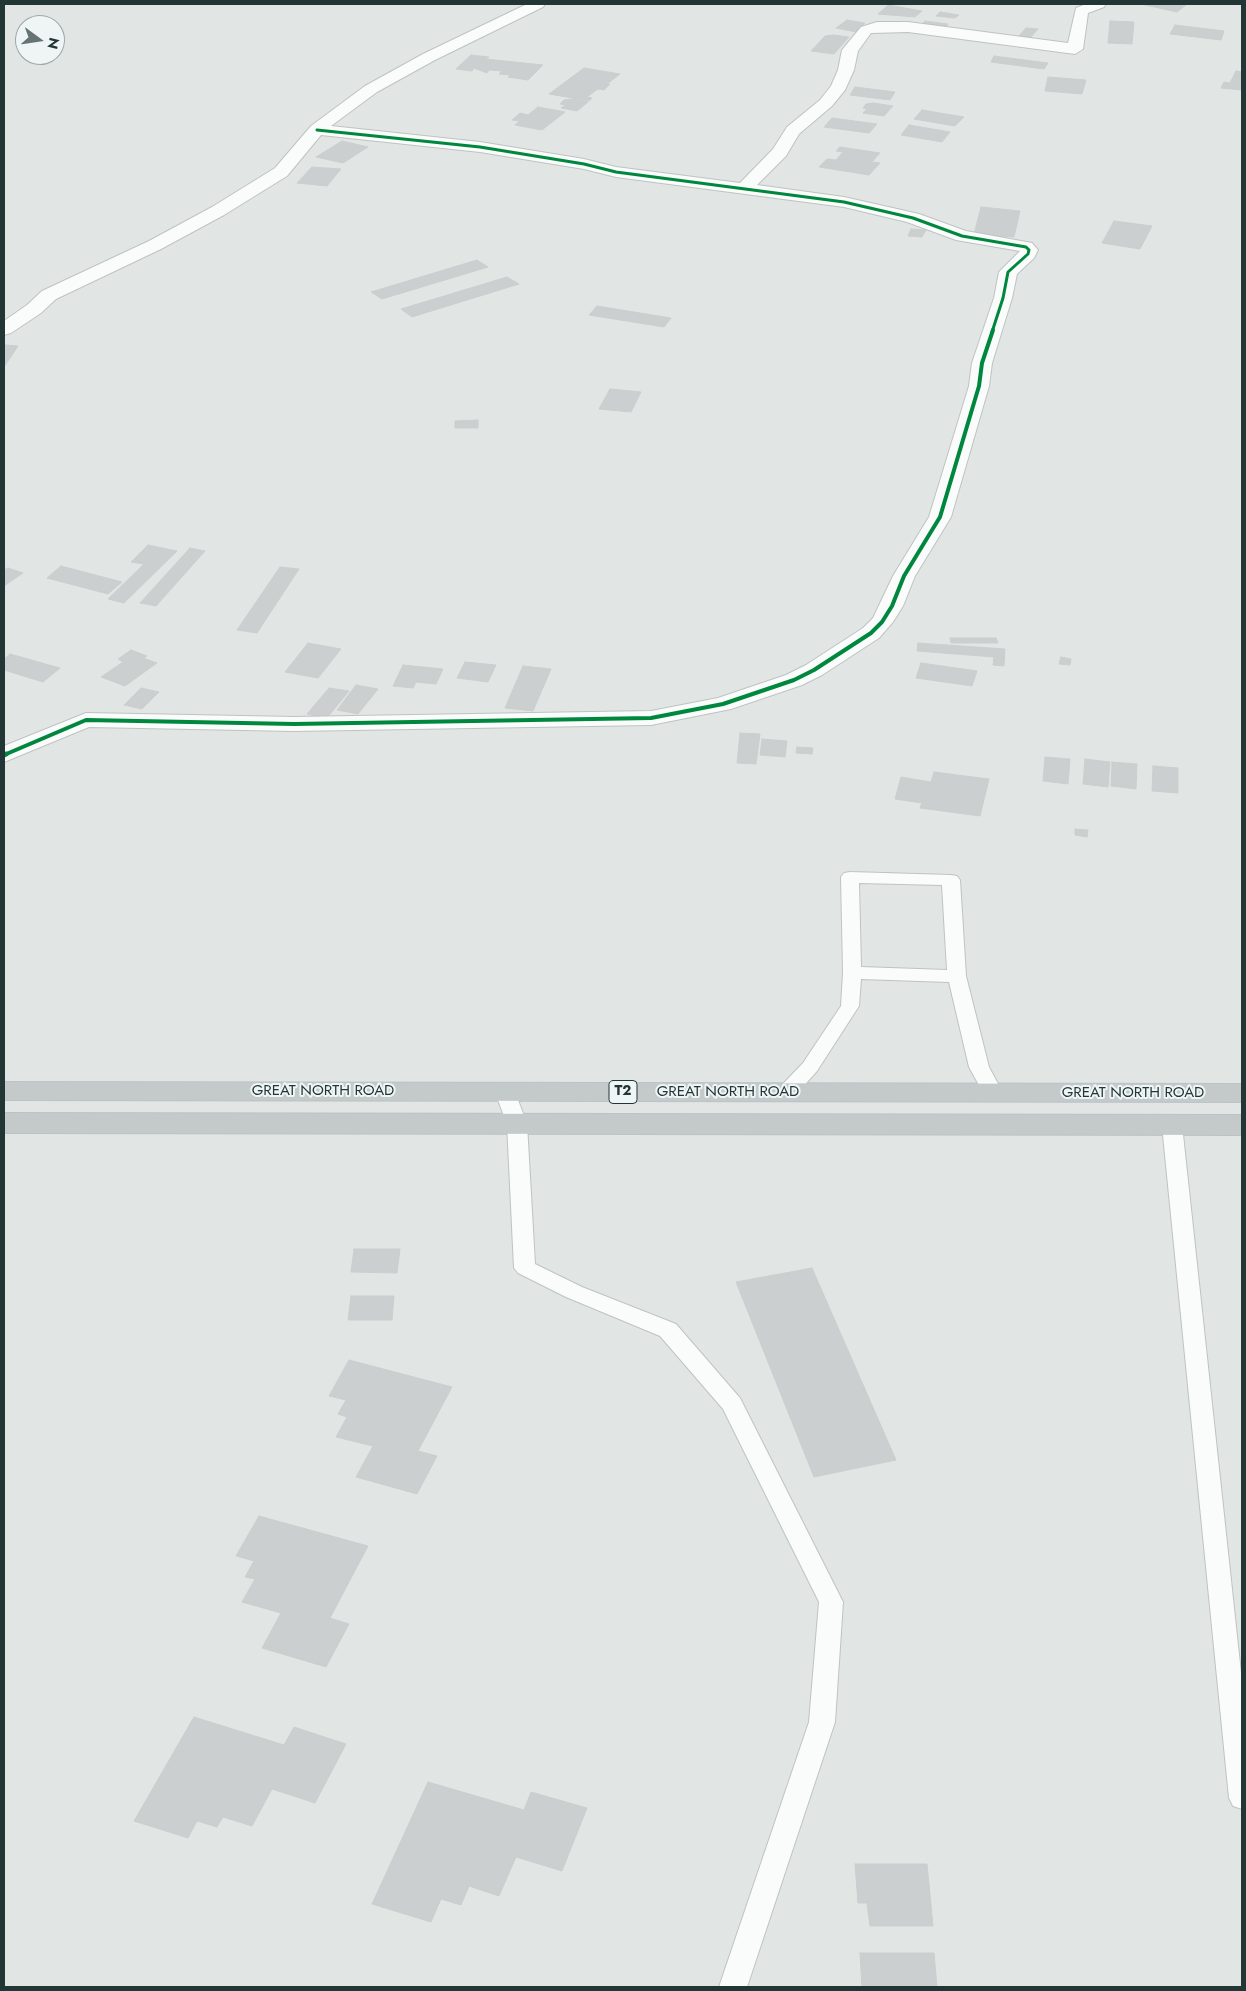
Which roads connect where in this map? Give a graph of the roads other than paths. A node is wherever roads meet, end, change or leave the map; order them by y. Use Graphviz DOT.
graph roads {
  1 [pos="538,4"];
  2 [pos="1098,4"];
  3 [pos="317,130"];
  4 [pos="746,187"];
  5 [pos="4,329"];
  6 [pos="4,755"];
  7 [pos="852,973"];
  8 [pos="957,976"];
  9 [pos="4,1091"];
  10 [pos="505,1092"];
  11 [pos="787,1092"];
  12 [pos="994,1093"];
  13 [pos="1242,1093"];
  14 [pos="4,1123"];
  15 [pos="517,1124"];
  16 [pos="1172,1125"];
  17 [pos="1242,1125"];
  18 [pos="1242,1798"];
  19 [pos="733,1987"];
  1 -- 3 [label="street"];
  2 -- 4 [label="street"];
  3 -- 4 [label="street"];
  3 -- 5 [label="street"];
  4 -- 6 [label="street"];
  7 -- 8 [label="lane"];
  7 -- 8 [label="lane"];
  7 -- 11 [label="lane"];
  8 -- 12 [label="lane"];
  9 -- 10 [label="highway, GREAT NORTH ROAD / T2"];
  10 -- 11 [label="highway, GREAT NORTH ROAD / T2"];
  10 -- 15 [label="lane"];
  11 -- 12 [label="highway, GREAT NORTH ROAD / T2"];
  12 -- 13 [label="highway, GREAT NORTH ROAD / T2"];
  14 -- 15 [label="highway, GREAT NORTH ROAD / T2"];
  15 -- 16 [label="highway, GREAT NORTH ROAD / T2"];
  15 -- 19 [label="lane"];
  16 -- 17 [label="highway, GREAT NORTH ROAD / T2"];
  16 -- 18 [label="lane"];
}
